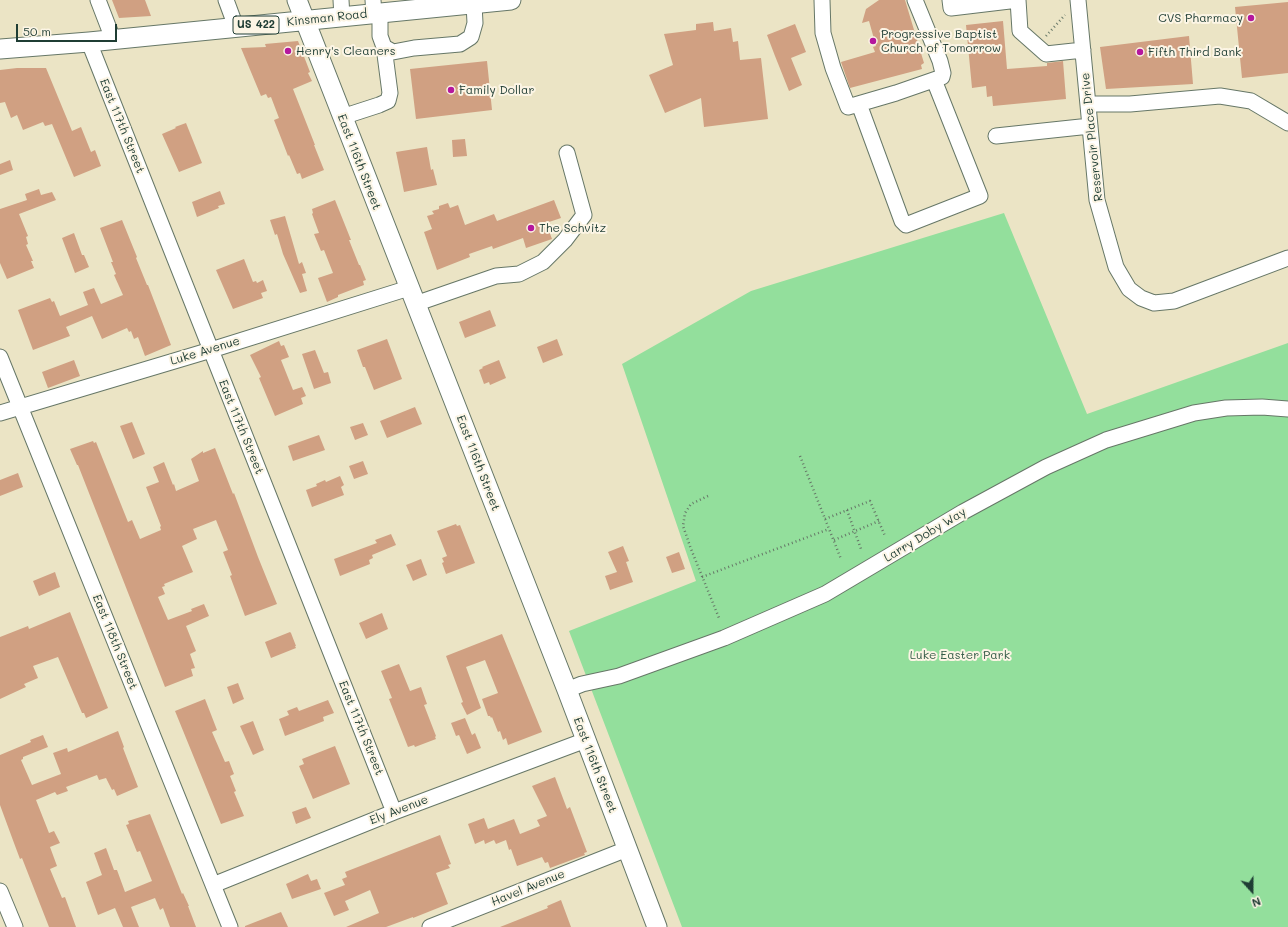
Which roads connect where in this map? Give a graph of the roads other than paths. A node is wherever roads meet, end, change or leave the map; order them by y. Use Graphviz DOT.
graph roads {
  1 [pos="98,0"];
  2 [pos="226,0"];
  3 [pos="297,0"];
  4 [pos="510,0"];
  5 [pos="822,0"];
  6 [pos="915,0"];
  7 [pos="950,0"];
  8 [pos="1019,0"];
  9 [pos="1078,0"];
  10 [pos="431,4"];
  11 [pos="474,4"];
  12 [pos="341,8"];
  13 [pos="376,9"];
  14 [pos="304,20"];
  15 [pos="236,27"];
  16 [pos="113,39"];
  17 [pos="89,42"];
  18 [pos="384,47"];
  19 [pos="0,49"];
  20 [pos="1083,50"];
  21 [pos="934,80"];
  22 [pos="860,104"];
  23 [pos="1089,115"];
  24 [pos="342,117"];
  25 [pos="1288,123"];
  26 [pos="996,136"];
  27 [pos="567,153"];
  28 [pos="1288,258"];
  29 [pos="412,296"];
  30 [pos="211,350"];
  31 [pos="0,357"];
  32 [pos="20,407"];
  33 [pos="1288,409"];
  34 [pos="0,413"];
  35 [pos="567,690"];
  36 [pos="586,740"];
  37 [pos="394,812"];
  38 [pos="627,849"];
  39 [pos="214,885"];
  40 [pos="0,891"];
  41 [pos="15,927"];
  42 [pos="230,927"];
  43 [pos="430,927"];
  44 [pos="657,927"];
  1 -- 16 [label="street"];
  2 -- 15 [label="street"];
  3 -- 14 [label="main road, East 116th Street"];
  4 -- 11 [label="main road, Kinsman Road / US 422"];
  5 -- 22 [label="street"];
  6 -- 21 [label="street"];
  7 -- 8 [label="street"];
  8 -- 20 [label="street"];
  9 -- 20 [label="street, Reservoir Place Drive"];
  10 -- 11 [label="main road, Kinsman Road / US 422"];
  10 -- 13 [label="main road, Kinsman Road / US 422"];
  11 -- 18 [label="street"];
  12 -- 13 [label="main road, Kinsman Road / US 422"];
  12 -- 14 [label="main road, Kinsman Road / US 422"];
  13 -- 18 [label="street"];
  14 -- 15 [label="main road, Kinsman Road / US 422"];
  14 -- 24 [label="main road, East 116th Street"];
  15 -- 16 [label="main road, Kinsman Road / US 422"];
  16 -- 17 [label="main road, Kinsman Road / US 422"];
  17 -- 19 [label="main road, Kinsman Road / US 422"];
  17 -- 30 [label="street, East 117th Street"];
  18 -- 24 [label="street"];
  20 -- 23 [label="street, Reservoir Place Drive"];
  21 -- 22 [label="street"];
  21 -- 22 [label="street"];
  23 -- 25 [label="street"];
  23 -- 26 [label="street"];
  23 -- 28 [label="street, Reservoir Place Drive"];
  24 -- 29 [label="main road, East 116th Street"];
  27 -- 29 [label="street, Luke Avenue"];
  29 -- 30 [label="street, Luke Avenue"];
  29 -- 35 [label="main road, East 116th Street"];
  30 -- 32 [label="street, Luke Avenue"];
  30 -- 37 [label="street, East 117th Street"];
  31 -- 32 [label="street, East 118th Street"];
  32 -- 34 [label="street, Luke Avenue"];
  32 -- 39 [label="street, East 118th Street"];
  33 -- 35 [label="street, Larry Doby Way"];
  35 -- 36 [label="main road, East 116th Street"];
  36 -- 37 [label="street, Ely Avenue"];
  36 -- 38 [label="main road, East 116th Street"];
  37 -- 39 [label="street, Ely Avenue"];
  38 -- 43 [label="street, Havel Avenue"];
  38 -- 44 [label="main road, East 116th Street"];
  39 -- 42 [label="street, East 118th Street"];
  40 -- 41 [label="street"];
}
